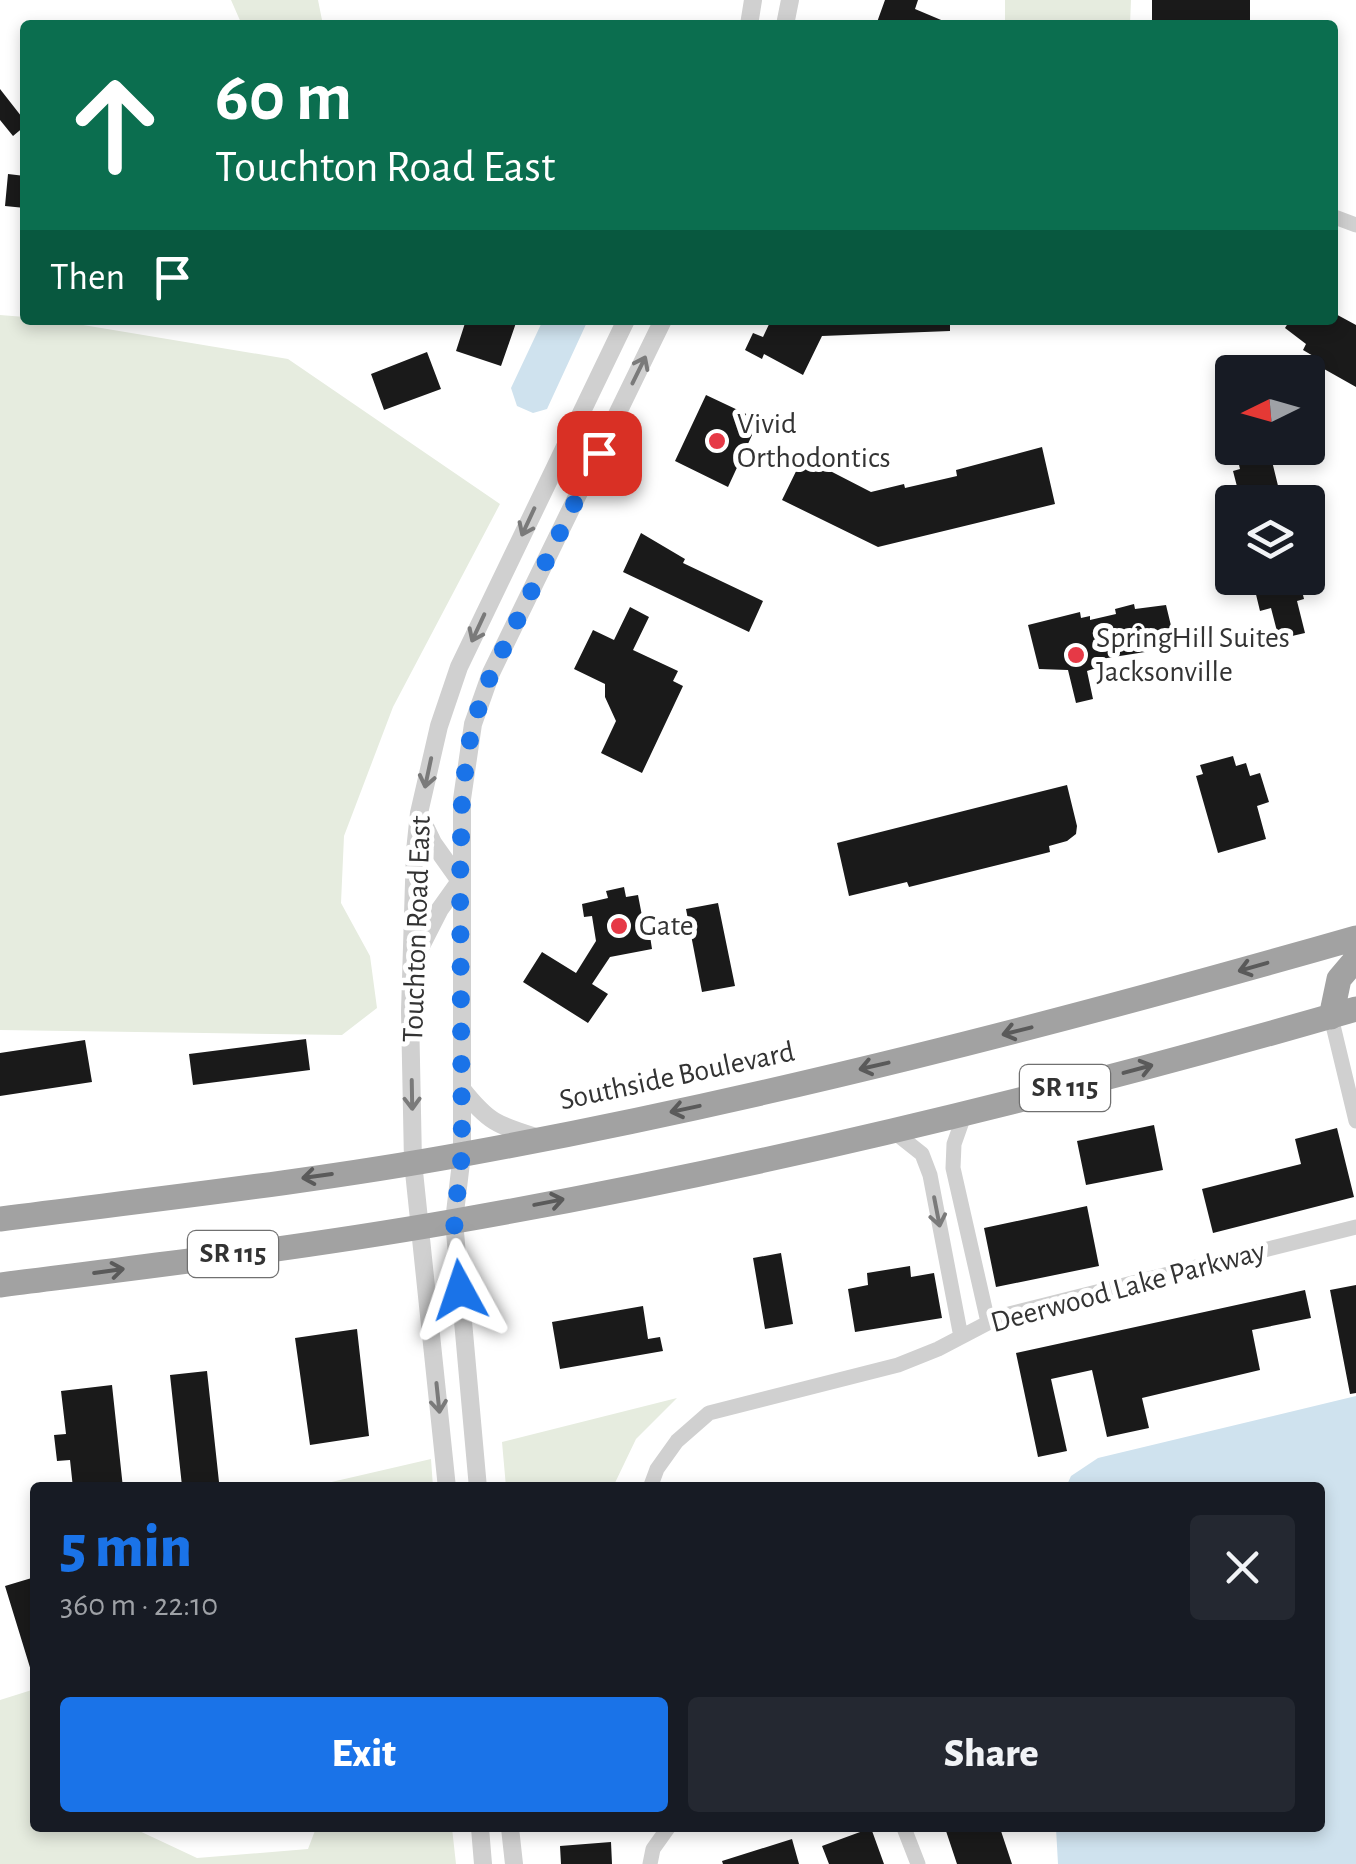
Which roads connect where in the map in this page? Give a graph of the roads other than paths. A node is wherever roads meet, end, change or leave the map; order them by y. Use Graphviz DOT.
graph roads {
  1 [pos="624,325"];
  2 [pos="661,325"];
  3 [pos="554,468"];
  4 [pos="584,484"];
  5 [pos="419,813"];
  6 [pos="460,881"];
  7 [pos="1356,938"];
  8 [pos="1356,960"];
  9 [pos="412,964"];
  10 [pos="1356,1009"];
  11 [pos="1330,1017"];
  12 [pos="462,1088"];
  13 [pos="965,1113"];
  14 [pos="1356,1121"];
  15 [pos="893,1131"];
  16 [pos="542,1139"];
  17 [pos="462,1154"];
  18 [pos="414,1162"];
  19 [pos="0,1218"];
  20 [pos="454,1221"];
  21 [pos="421,1227"];
  22 [pos="1356,1227"];
  23 [pos="0,1285"];
  24 [pos="988,1322"];
  25 [pos="961,1337"];
  26 [pos="445,1482"];
  27 [pos="477,1482"];
  28 [pos="652,1482"];
  29 [pos="480,1832"];
  30 [pos="510,1832"];
  31 [pos="658,1832"];
  32 [pos="906,1832"];
  33 [pos="484,1864"];
  34 [pos="514,1864"];
  35 [pos="650,1864"];
  36 [pos="918,1864"];
  1 -- 3 [label="street, Touchton Road East"];
  4 -- 2 [label="street, Touchton Road East, one-way"];
  3 -- 4 [label="street"];
  3 -- 5 [label="street, Touchton Road East, one-way"];
  4 -- 6 [label="street, Touchton Road East"];
  5 -- 6 [label="street"];
  5 -- 9 [label="street, Touchton Road East"];
  6 -- 9 [label="street"];
  6 -- 12 [label="street, Touchton Road East"];
  7 -- 16 [label="highway, Southside Boulevard / SR 115, one-way"];
  8 -- 11 [label="highway"];
  9 -- 18 [label="street, Touchton Road East, one-way"];
  10 -- 11 [label="highway, SR 115"];
  13 -- 11 [label="highway, SR 115, one-way"];
  11 -- 14 [label="street"];
  12 -- 16 [label="street"];
  12 -- 17 [label="street, Touchton Road East"];
  13 -- 15 [label="highway, SR 115"];
  13 -- 24 [label="street"];
  20 -- 15 [label="highway, SR 115, one-way"];
  15 -- 25 [label="street, one-way"];
  16 -- 17 [label="highway, Southside Boulevard / SR 115"];
  17 -- 18 [label="highway, Southside Boulevard / SR 115"];
  17 -- 20 [label="street, Touchton Road East"];
  18 -- 19 [label="highway, Southside Boulevard / SR 115, one-way"];
  18 -- 21 [label="street, Touchton Road East"];
  20 -- 21 [label="highway, SR 115"];
  20 -- 27 [label="street, Touchton Road East"];
  23 -- 21 [label="highway, SR 115, one-way"];
  21 -- 26 [label="street, Touchton Road East, one-way"];
  22 -- 24 [label="street, Deerwood Lake Parkway"];
  24 -- 25 [label="street, Deerwood Lake Parkway"];
  25 -- 28 [label="street, Deerwood Lake Parkway"];
  29 -- 33 [label="street"];
  30 -- 34 [label="street"];
  31 -- 35 [label="street"];
  32 -- 36 [label="street"];
}
